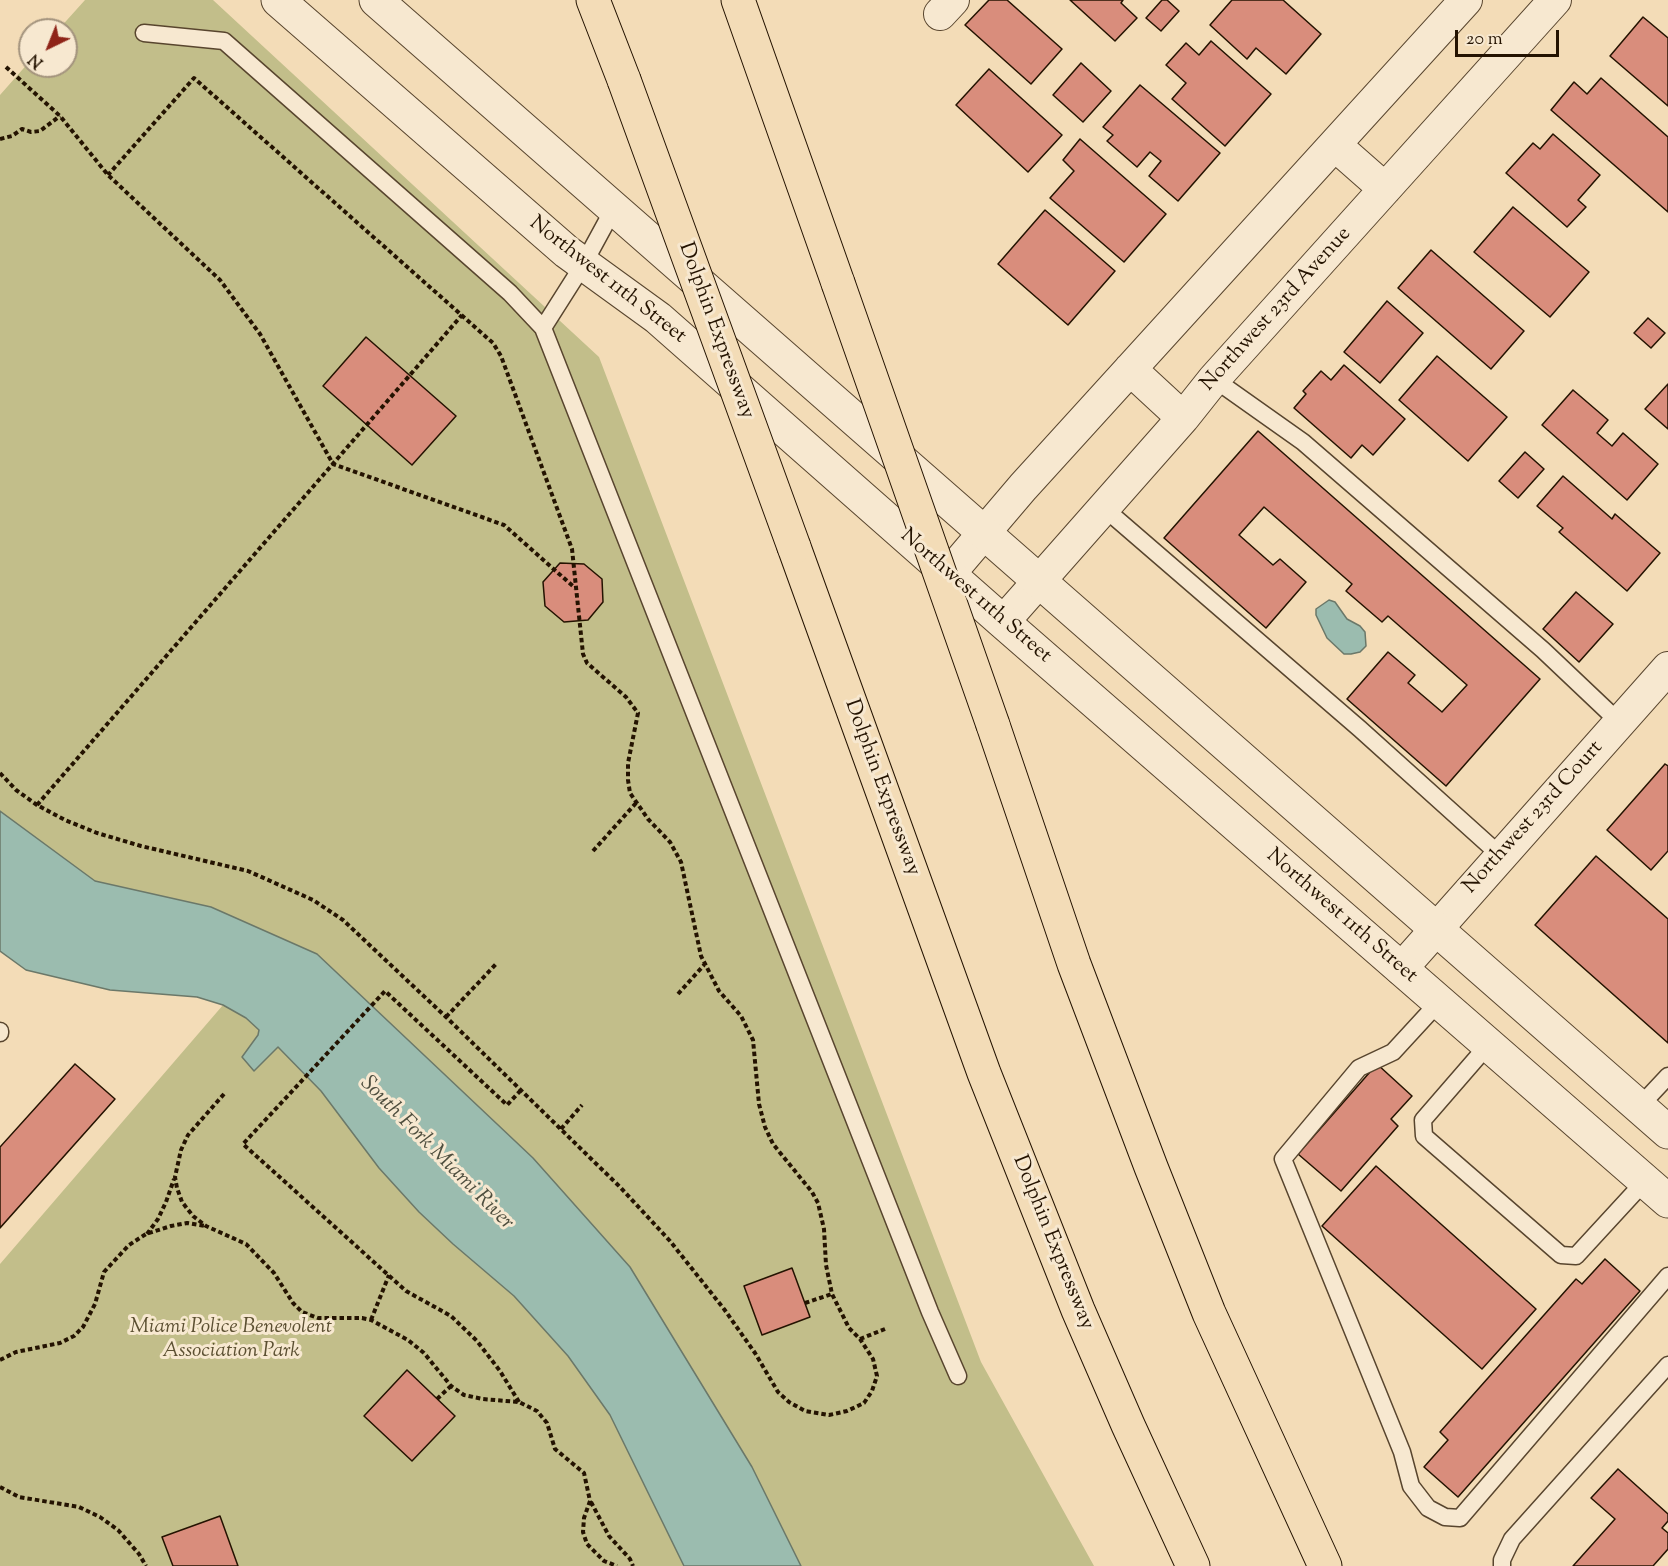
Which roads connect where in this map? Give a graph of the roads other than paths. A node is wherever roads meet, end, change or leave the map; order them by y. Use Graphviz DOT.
graph roads {
  1 [pos="278,0"];
  2 [pos="376,0"];
  3 [pos="593,0"];
  4 [pos="738,0"];
  5 [pos="1466,0"];
  6 [pos="1555,0"];
  7 [pos="144,33"];
  8 [pos="1335,145"];
  9 [pos="1385,189"];
  10 [pos="614,208"];
  11 [pos="583,265"];
  12 [pos="543,328"];
  13 [pos="1130,369"];
  14 [pos="1214,379"];
  15 [pos="1184,417"];
  16 [pos="1104,508"];
  17 [pos="984,534"];
  18 [pos="949,574"];
  19 [pos="1038,582"];
  20 [pos="1003,622"];
  21 [pos="1668,668"];
  22 [pos="1619,722"];
  23 [pos="1501,856"];
  24 [pos="1437,929"];
  25 [pos="1401,969"];
  26 [pos="1439,1002"];
  27 [pos="1488,1045"];
  28 [pos="1668,1076"];
  29 [pos="1639,1107"];
  30 [pos="1668,1132"];
  31 [pos="1656,1191"];
  32 [pos="1668,1276"];
  33 [pos="1668,1365"];
  34 [pos="958,1376"];
  35 [pos="1193,1566"];
  36 [pos="1325,1566"];
  37 [pos="1502,1566"];
  1 -- 11 [label="street, Northwest 11th Street"];
  2 -- 10 [label="street"];
  3 -- 35 [label="highway, Dolphin Expressway, bridge"];
  4 -- 36 [label="highway, bridge"];
  5 -- 8 [label="street"];
  6 -- 9 [label="street, Northwest 23rd Avenue"];
  7 -- 12 [label="lane"];
  8 -- 9 [label="street"];
  8 -- 13 [label="street"];
  9 -- 14 [label="street, Northwest 23rd Avenue"];
  10 -- 11 [label="lane"];
  10 -- 17 [label="street"];
  11 -- 12 [label="lane"];
  11 -- 18 [label="street, Northwest 11th Street"];
  12 -- 34 [label="lane"];
  13 -- 15 [label="street"];
  13 -- 17 [label="street"];
  14 -- 15 [label="street, Northwest 23rd Avenue"];
  14 -- 22 [label="lane"];
  15 -- 16 [label="street, Northwest 23rd Avenue"];
  16 -- 19 [label="street, Northwest 23rd Avenue"];
  16 -- 23 [label="lane"];
  17 -- 18 [label="street"];
  17 -- 19 [label="street"];
  18 -- 20 [label="street, Northwest 11th Street"];
  19 -- 20 [label="street, Northwest 23rd Avenue"];
  19 -- 24 [label="street"];
  20 -- 25 [label="street, Northwest 11th Street"];
  21 -- 22 [label="street, Northwest 23rd Court"];
  22 -- 23 [label="street, Northwest 23rd Court"];
  23 -- 24 [label="street, Northwest 23rd Court"];
  24 -- 25 [label="street, Northwest 23rd Court"];
  24 -- 29 [label="street"];
  25 -- 26 [label="street, Northwest 11th Street"];
  26 -- 27 [label="street, Northwest 11th Street"];
  26 -- 32 [label="lane"];
  27 -- 31 [label="street, Northwest 11th Street"];
  27 -- 31 [label="lane"];
  28 -- 29 [label="lane"];
  29 -- 30 [label="street"];
  33 -- 37 [label="lane"];
}
